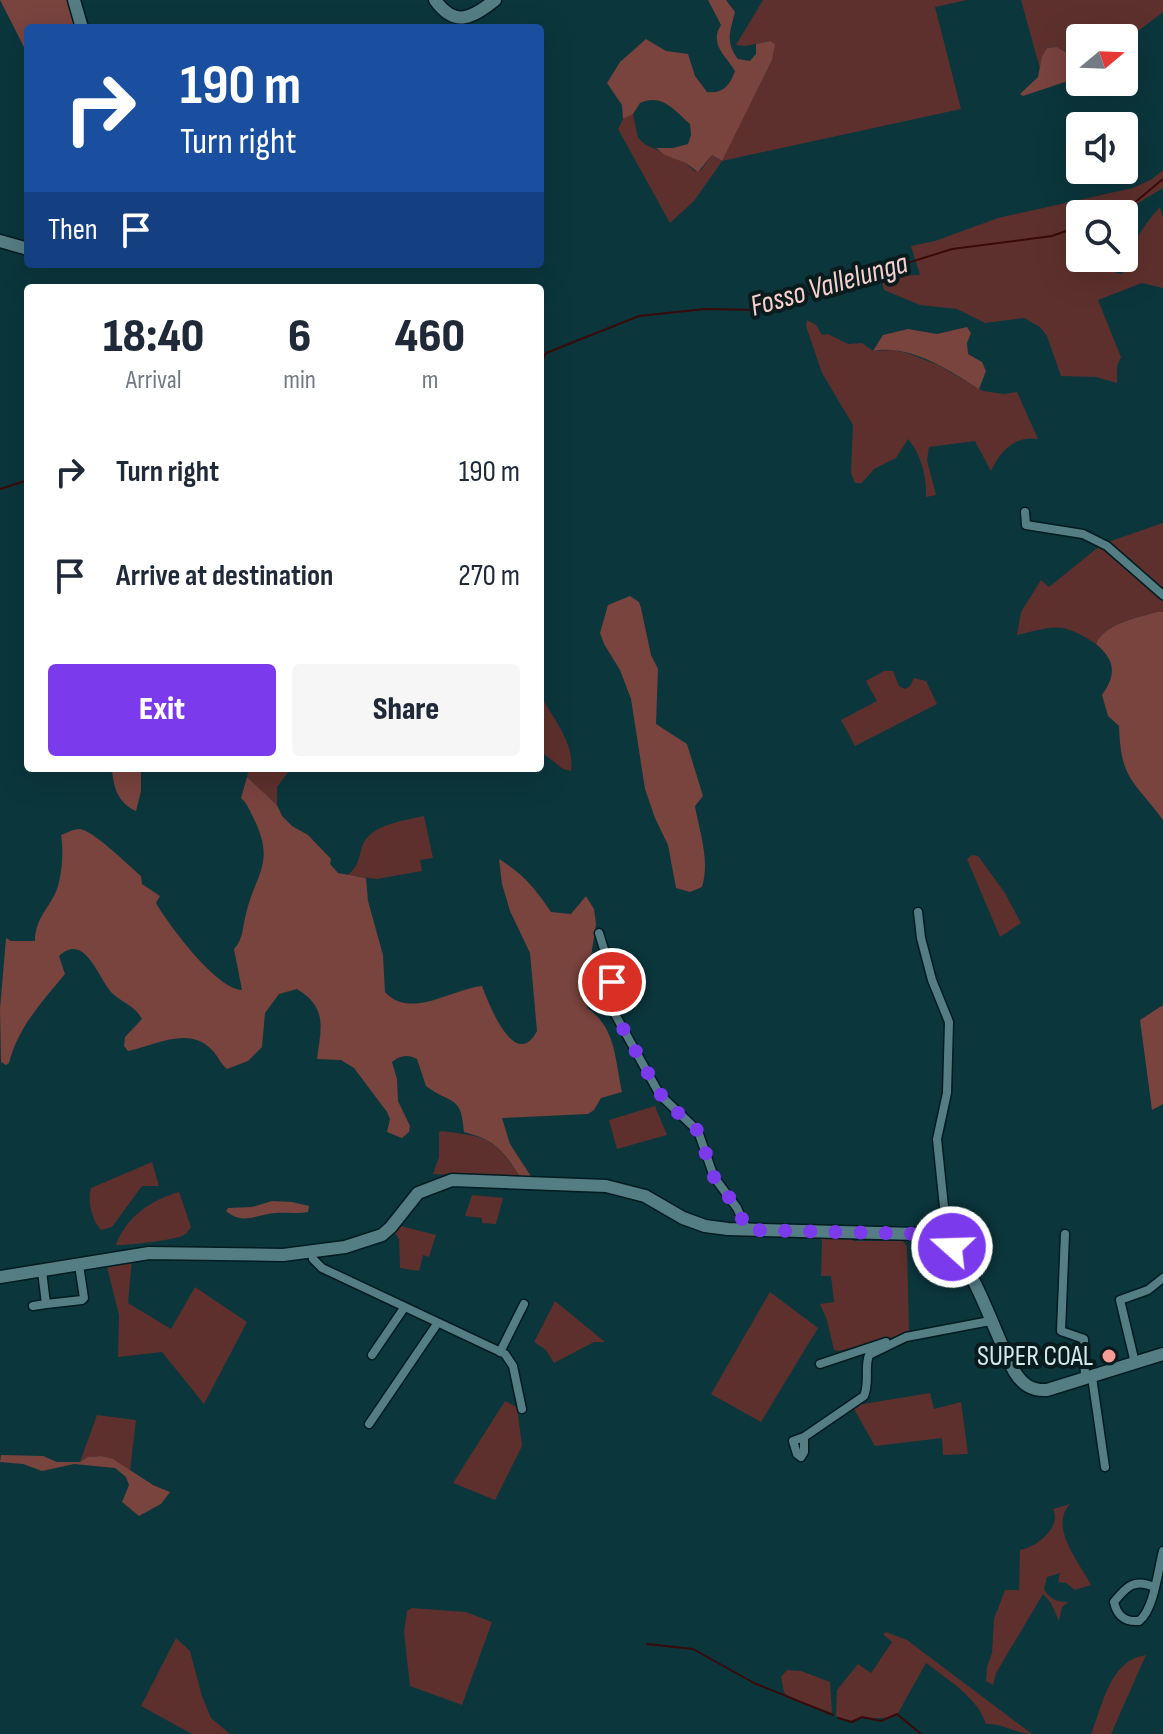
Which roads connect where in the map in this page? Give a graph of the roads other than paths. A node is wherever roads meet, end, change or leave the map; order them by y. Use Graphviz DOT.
graph roads {
  1 [pos="74,0"];
  2 [pos="435,0"];
  3 [pos="495,0"];
  4 [pos="81,24"];
  5 [pos="0,241"];
  6 [pos="24,248"];
  7 [pos="1025,512"];
  8 [pos="1163,595"];
  9 [pos="918,912"];
  10 [pos="599,933"];
  11 [pos="747,1230"];
  12 [pos="1065,1234"];
  13 [pos="945,1242"];
  14 [pos="312,1253"];
  15 [pos="79,1265"];
  16 [pos="42,1271"];
  17 [pos="0,1277"];
  18 [pos="1163,1278"];
  19 [pos="46,1304"];
  20 [pos="524,1304"];
  21 [pos="33,1306"];
  22 [pos="404,1308"];
  23 [pos="990,1321"];
  24 [pos="437,1324"];
  25 [pos="906,1337"];
  26 [pos="500,1352"];
  27 [pos="1163,1354"];
  28 [pos="372,1355"];
  29 [pos="1135,1363"];
  30 [pos="820,1364"];
  31 [pos="1088,1378"];
  32 [pos="522,1409"];
  33 [pos="369,1424"];
  34 [pos="804,1437"];
  35 [pos="1105,1467"];
  36 [pos="1163,1551"];
  37 [pos="1154,1587"];
  1 -- 4 [label="street"];
  2 -- 3 [label="street"];
  5 -- 6 [label="street"];
  7 -- 8 [label="street"];
  9 -- 13 [label="street"];
  10 -- 11 [label="street"];
  11 -- 13 [label="street"];
  11 -- 14 [label="street"];
  12 -- 31 [label="street"];
  13 -- 23 [label="street"];
  14 -- 15 [label="street"];
  14 -- 22 [label="street"];
  15 -- 16 [label="street"];
  15 -- 19 [label="street"];
  16 -- 17 [label="street"];
  16 -- 19 [label="street"];
  18 -- 29 [label="street"];
  19 -- 21 [label="street"];
  20 -- 26 [label="street"];
  22 -- 24 [label="street"];
  22 -- 28 [label="street"];
  23 -- 25 [label="street"];
  23 -- 31 [label="street"];
  24 -- 26 [label="street"];
  24 -- 33 [label="street"];
  25 -- 30 [label="street"];
  25 -- 34 [label="street"];
  26 -- 32 [label="street"];
  27 -- 29 [label="street"];
  29 -- 31 [label="street"];
  31 -- 35 [label="street"];
  36 -- 37 [label="street"];
  37 -- 37 [label="street"];
}
